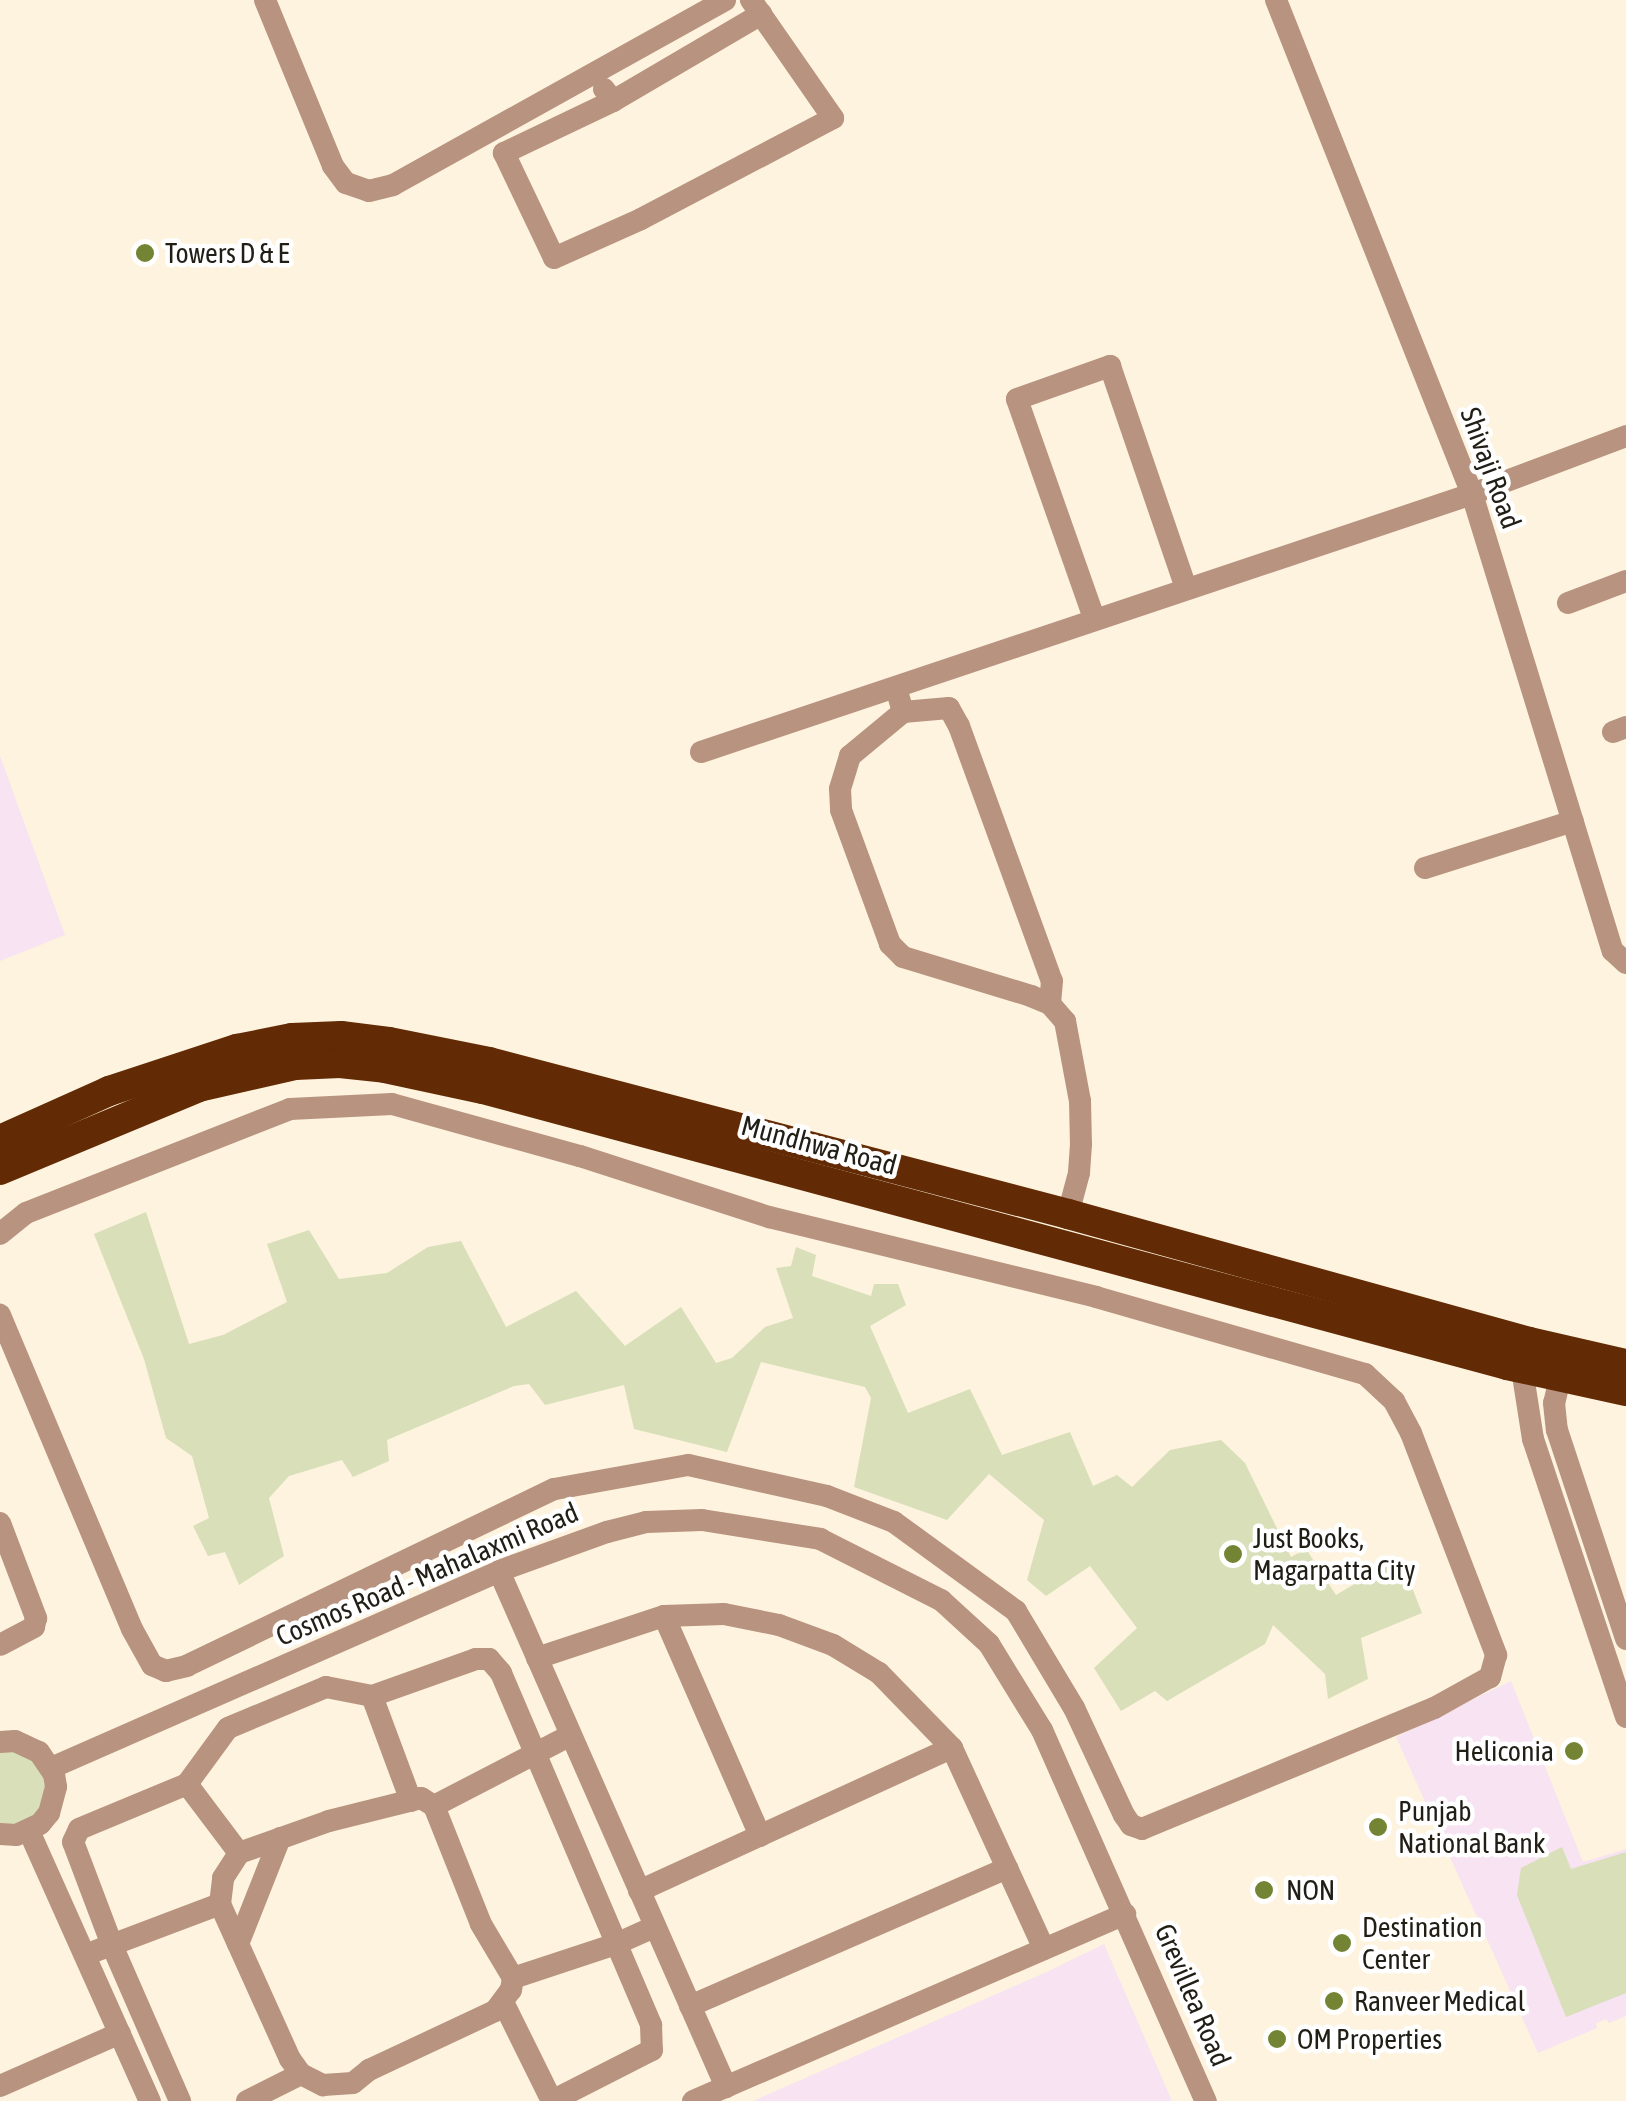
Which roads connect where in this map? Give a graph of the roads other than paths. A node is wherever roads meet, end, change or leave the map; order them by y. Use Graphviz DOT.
graph roads {
  1 [pos="265,0"];
  2 [pos="725,0"];
  3 [pos="1276,0"];
  4 [pos="756,7"];
  5 [pos="596,72"];
  6 [pos="613,100"];
  7 [pos="1626,436"];
  8 [pos="1472,494"];
  9 [pos="1626,581"];
  10 [pos="1186,588"];
  11 [pos="1568,603"];
  12 [pos="1094,618"];
  13 [pos="896,688"];
  14 [pos="903,712"];
  15 [pos="702,752"];
  16 [pos="1573,821"];
  17 [pos="1425,868"];
  18 [pos="1626,963"];
  19 [pos="1058,1012"];
  20 [pos="0,1140"];
  21 [pos="0,1170"];
  22 [pos="854,1173"];
  23 [pos="1068,1214"];
  24 [pos="0,1234"];
  25 [pos="0,1316"];
  26 [pos="1525,1355"];
  27 [pos="1564,1364"];
  28 [pos="1626,1364"];
  29 [pos="1626,1391"];
  30 [pos="0,1524"];
  31 [pos="499,1571"];
  32 [pos="664,1616"];
  33 [pos="276,1620"];
  34 [pos="1626,1640"];
  35 [pos="0,1645"];
  36 [pos="537,1658"];
  37 [pos="292,1662"];
  38 [pos="372,1696"];
  39 [pos="1074,1708"];
  40 [pos="1626,1717"];
  41 [pos="1042,1730"];
  42 [pos="569,1736"];
  43 [pos="0,1742"];
  44 [pos="952,1748"];
  45 [pos="534,1754"];
  46 [pos="51,1768"];
  47 [pos="187,1784"];
  48 [pos="422,1804"];
  49 [pos="29,1831"];
  50 [pos="0,1834"];
  51 [pos="760,1836"];
  52 [pos="280,1838"];
  53 [pos="239,1853"];
  54 [pos="1007,1868"];
  55 [pos="640,1891"];
  56 [pos="220,1904"];
  57 [pos="1125,1914"];
  58 [pos="654,1926"];
  59 [pos="238,1944"];
  60 [pos="616,1944"];
  61 [pos="112,1945"];
  62 [pos="1044,1949"];
  63 [pos="85,1955"];
  64 [pos="513,1978"];
  65 [pos="504,2004"];
  66 [pos="690,2006"];
  67 [pos="120,2033"];
  68 [pos="301,2074"];
  69 [pos="0,2086"];
  70 [pos="726,2087"];
  71 [pos="327,2093"];
  72 [pos="150,2101"];
  73 [pos="180,2101"];
  74 [pos="247,2101"];
  75 [pos="552,2101"];
  76 [pos="694,2101"];
  77 [pos="1206,2101"];
  1 -- 5 [label="street"];
  2 -- 5 [label="street"];
  3 -- 8 [label="street, Shivaji Road"];
  4 -- 6 [label="street"];
  4 -- 6 [label="street"];
  5 -- 6 [label="street"];
  7 -- 8 [label="street"];
  8 -- 10 [label="street"];
  8 -- 16 [label="street, Shivaji Road"];
  9 -- 11 [label="street"];
  10 -- 12 [label="street"];
  10 -- 12 [label="street"];
  12 -- 13 [label="street"];
  13 -- 14 [label="street"];
  13 -- 15 [label="street"];
  14 -- 19 [label="street"];
  14 -- 19 [label="street"];
  16 -- 17 [label="street"];
  16 -- 18 [label="street, Shivaji Road"];
  19 -- 23 [label="street"];
  20 -- 22 [label="highway, Mundhwa Road"];
  21 -- 22 [label="highway, Mundhwa Road"];
  22 -- 23 [label="highway, Mundhwa Road"];
  22 -- 26 [label="highway, Mundhwa Road"];
  23 -- 26 [label="highway, Mundhwa Road"];
  24 -- 39 [label="street"];
  25 -- 33 [label="street"];
  26 -- 27 [label="highway, Mundhwa Road"];
  26 -- 40 [label="street"];
  27 -- 28 [label="highway, Mundhwa Road"];
  27 -- 29 [label="highway, Mundhwa Road"];
  27 -- 34 [label="street"];
  30 -- 35 [label="street"];
  31 -- 36 [label="street"];
  31 -- 37 [label="street, Cosmos Road - Mahalaxmi Road"];
  31 -- 41 [label="street, Cosmos Road - Mahalaxmi Road"];
  32 -- 36 [label="street"];
  32 -- 44 [label="street"];
  32 -- 51 [label="street"];
  33 -- 37 [label="street"];
  33 -- 39 [label="street"];
  36 -- 42 [label="street"];
  37 -- 46 [label="street, Cosmos Road - Mahalaxmi Road"];
  38 -- 45 [label="street"];
  38 -- 47 [label="street"];
  38 -- 48 [label="street"];
  39 -- 41 [label="street"];
  41 -- 57 [label="street, Cosmos Road - Mahalaxmi Road"];
  42 -- 45 [label="street"];
  42 -- 55 [label="street"];
  43 -- 46 [label="street"];
  44 -- 51 [label="street"];
  44 -- 54 [label="street"];
  45 -- 48 [label="street"];
  45 -- 60 [label="street"];
  46 -- 49 [label="street"];
  47 -- 53 [label="street"];
  47 -- 61 [label="street"];
  48 -- 52 [label="street"];
  48 -- 64 [label="street"];
  49 -- 50 [label="street"];
  49 -- 63 [label="street"];
  51 -- 55 [label="street"];
  52 -- 53 [label="street"];
  52 -- 59 [label="street"];
  53 -- 56 [label="street"];
  54 -- 62 [label="street"];
  54 -- 66 [label="street"];
  55 -- 58 [label="street"];
  56 -- 59 [label="street"];
  56 -- 61 [label="street"];
  57 -- 62 [label="street"];
  57 -- 77 [label="street, Grevillea Road"];
  58 -- 60 [label="street"];
  58 -- 66 [label="street"];
  59 -- 68 [label="street"];
  60 -- 64 [label="street"];
  60 -- 75 [label="street"];
  61 -- 63 [label="street"];
  61 -- 73 [label="street"];
  62 -- 70 [label="street"];
  63 -- 67 [label="street"];
  64 -- 65 [label="street"];
  65 -- 71 [label="street"];
  65 -- 75 [label="street"];
  66 -- 70 [label="street"];
  67 -- 69 [label="street"];
  67 -- 72 [label="street"];
  68 -- 71 [label="street"];
  68 -- 74 [label="street"];
  70 -- 76 [label="street"];
}
